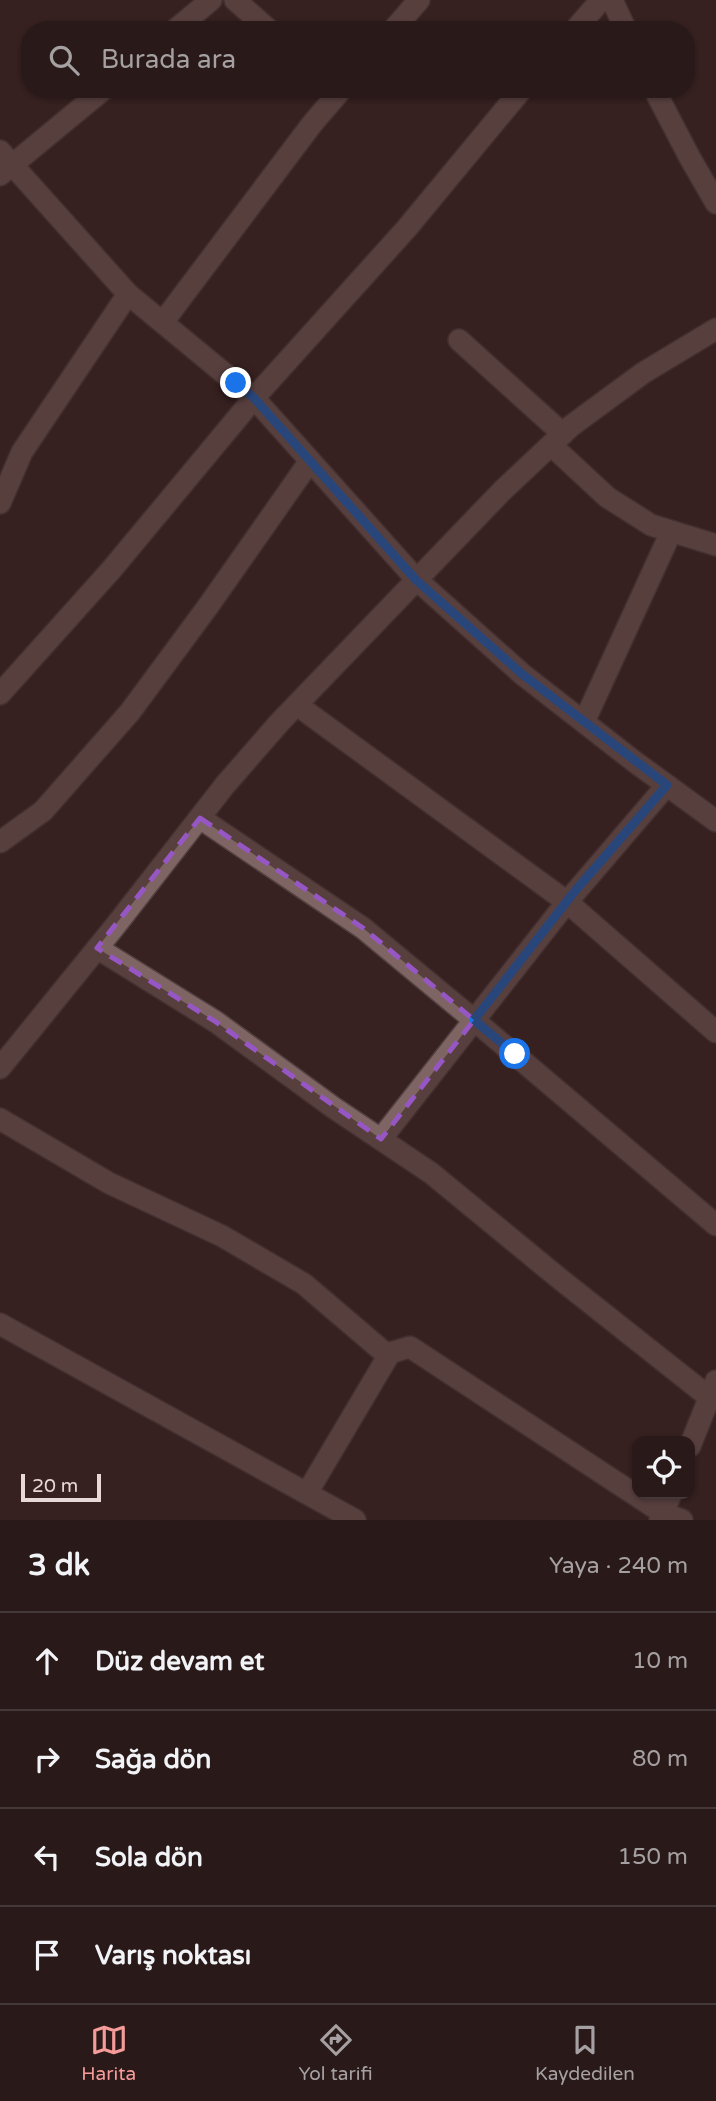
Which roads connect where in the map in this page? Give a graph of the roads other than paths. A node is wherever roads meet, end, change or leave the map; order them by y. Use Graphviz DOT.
graph roads {
  1 [pos="211,0"];
  2 [pos="235,0"];
  3 [pos="419,0"];
  4 [pos="601,0"];
  5 [pos="612,0"];
  6 [pos="186,21"];
  7 [pos="259,21"];
  8 [pos="401,21"];
  9 [pos="583,21"];
  10 [pos="622,21"];
  11 [pos="92,98"];
  12 [pos="333,98"];
  13 [pos="515,98"];
  14 [pos="659,98"];
  15 [pos="4,164"];
  16 [pos="716,203"];
  17 [pos="128,294"];
  18 [pos="163,322"];
  19 [pos="716,329"];
  20 [pos="459,340"];
  21 [pos="254,398"];
  22 [pos="557,439"];
  23 [pos="22,452"];
  24 [pos="0,456"];
  25 [pos="310,461"];
  26 [pos="0,503"];
  27 [pos="671,532"];
  28 [pos="716,545"];
  29 [pos="416,580"];
  30 [pos="0,694"];
  31 [pos="297,705"];
  32 [pos="584,722"];
  33 [pos="667,785"];
  34 [pos="715,817"];
  35 [pos="200,818"];
  36 [pos="0,842"];
  37 [pos="566,902"];
  38 [pos="97,948"];
  39 [pos="474,1020"];
  40 [pos="716,1032"];
  41 [pos="0,1068"];
  42 [pos="0,1119"];
  43 [pos="381,1139"];
  44 [pos="716,1225"];
  45 [pos="0,1324"];
  46 [pos="390,1353"];
  47 [pos="713,1389"];
  48 [pos="694,1436"];
  49 [pos="307,1493"];
  50 [pos="669,1512"];
  51 [pos="355,1520"];
  1 -- 6 [label="street"];
  2 -- 7 [label="street"];
  3 -- 8 [label="street"];
  4 -- 9 [label="street"];
  5 -- 10 [label="street"];
  11 -- 15 [label="street"];
  12 -- 18 [label="street"];
  13 -- 21 [label="street"];
  14 -- 16 [label="street"];
  15 -- 17 [label="street"];
  17 -- 18 [label="street"];
  17 -- 23 [label="street"];
  18 -- 21 [label="street"];
  19 -- 22 [label="street"];
  20 -- 22 [label="street"];
  21 -- 25 [label="street"];
  21 -- 30 [label="street"];
  22 -- 27 [label="street"];
  22 -- 29 [label="street"];
  23 -- 24 [label="street"];
  23 -- 26 [label="street"];
  25 -- 29 [label="street"];
  25 -- 36 [label="street"];
  27 -- 28 [label="street"];
  27 -- 32 [label="street"];
  29 -- 31 [label="street"];
  29 -- 32 [label="street"];
  31 -- 35 [label="street"];
  31 -- 37 [label="street"];
  32 -- 33 [label="street"];
  33 -- 34 [label="street"];
  33 -- 37 [label="street"];
  35 -- 38 [label="street"];
  35 -- 39 [label="street"];
  37 -- 39 [label="street"];
  37 -- 40 [label="street"];
  38 -- 41 [label="street"];
  38 -- 43 [label="street"];
  39 -- 43 [label="street"];
  39 -- 44 [label="street"];
  42 -- 46 [label="street"];
  43 -- 47 [label="street"];
  45 -- 49 [label="street"];
  46 -- 49 [label="street"];
  46 -- 50 [label="street"];
  47 -- 48 [label="street"];
  49 -- 51 [label="street"];
}
